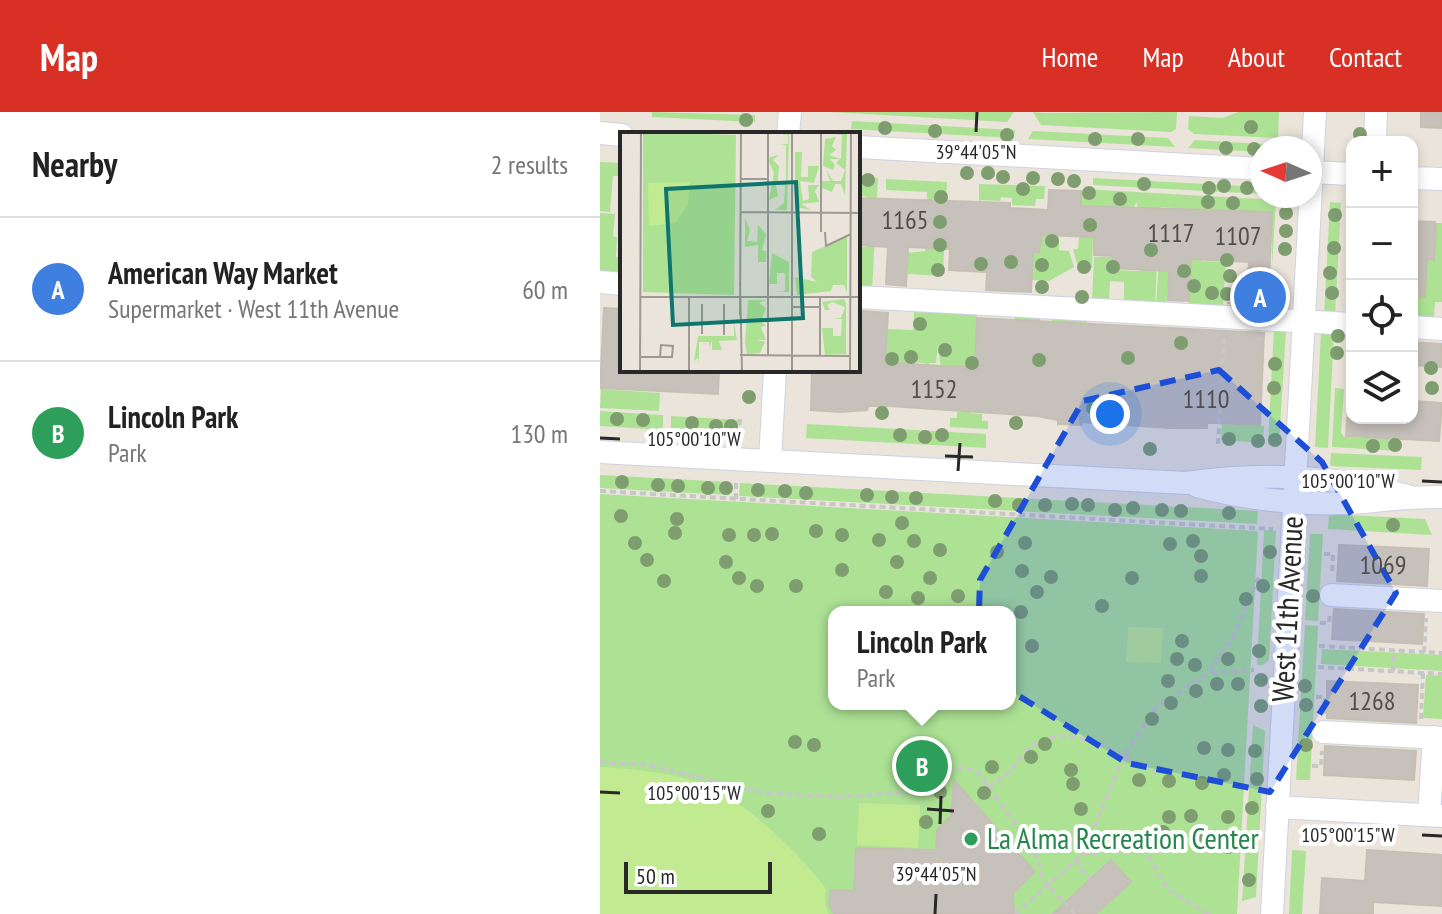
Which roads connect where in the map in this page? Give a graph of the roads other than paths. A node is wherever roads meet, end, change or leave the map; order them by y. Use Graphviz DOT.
graph roads {
  1 [pos="790,112"];
  2 [pos="1315,112"];
  3 [pos="1376,112"];
  4 [pos="788,132"];
  5 [pos="600,133"];
  6 [pos="620,135"];
  7 [pos="1313,136"];
  8 [pos="1375,136"];
  9 [pos="860,147"];
  10 [pos="1250,168"];
  11 [pos="1322,173"];
  12 [pos="1346,174"];
  13 [pos="1418,178"];
  14 [pos="1442,179"];
  15 [pos="1309,208"];
  16 [pos="600,282"];
  17 [pos="620,284"];
  18 [pos="860,297"];
  19 [pos="1304,321"];
  20 [pos="1346,324"];
  21 [pos="1418,327"];
  22 [pos="1442,329"];
  23 [pos="775,372"];
  24 [pos="600,452"];
  25 [pos="770,461"];
  26 [pos="1295,489"];
  27 [pos="1442,497"];
  28 [pos="1331,595"];
  29 [pos="1438,598"];
  30 [pos="1323,732"];
  31 [pos="1432,737"];
  32 [pos="1277,807"];
  33 [pos="1435,815"];
  34 [pos="1272,914"];
  1 -- 4 [label="street"];
  2 -- 7 [label="street, West 11th Avenue"];
  3 -- 8 [label="street"];
  5 -- 6 [label="street"];
  9 -- 10 [label="street"];
  11 -- 12 [label="street"];
  13 -- 14 [label="street"];
  15 -- 19 [label="street, West 11th Avenue"];
  16 -- 17 [label="street"];
  18 -- 19 [label="street"];
  19 -- 20 [label="street"];
  19 -- 26 [label="street, West 11th Avenue"];
  21 -- 22 [label="street"];
  23 -- 25 [label="street"];
  24 -- 25 [label="street"];
  25 -- 26 [label="street"];
  26 -- 27 [label="street"];
  26 -- 32 [label="street, West 11th Avenue"];
  28 -- 29 [label="street"];
  30 -- 31 [label="street"];
  31 -- 33 [label="street"];
  32 -- 33 [label="street"];
  32 -- 34 [label="street, West 11th Avenue"];
}
